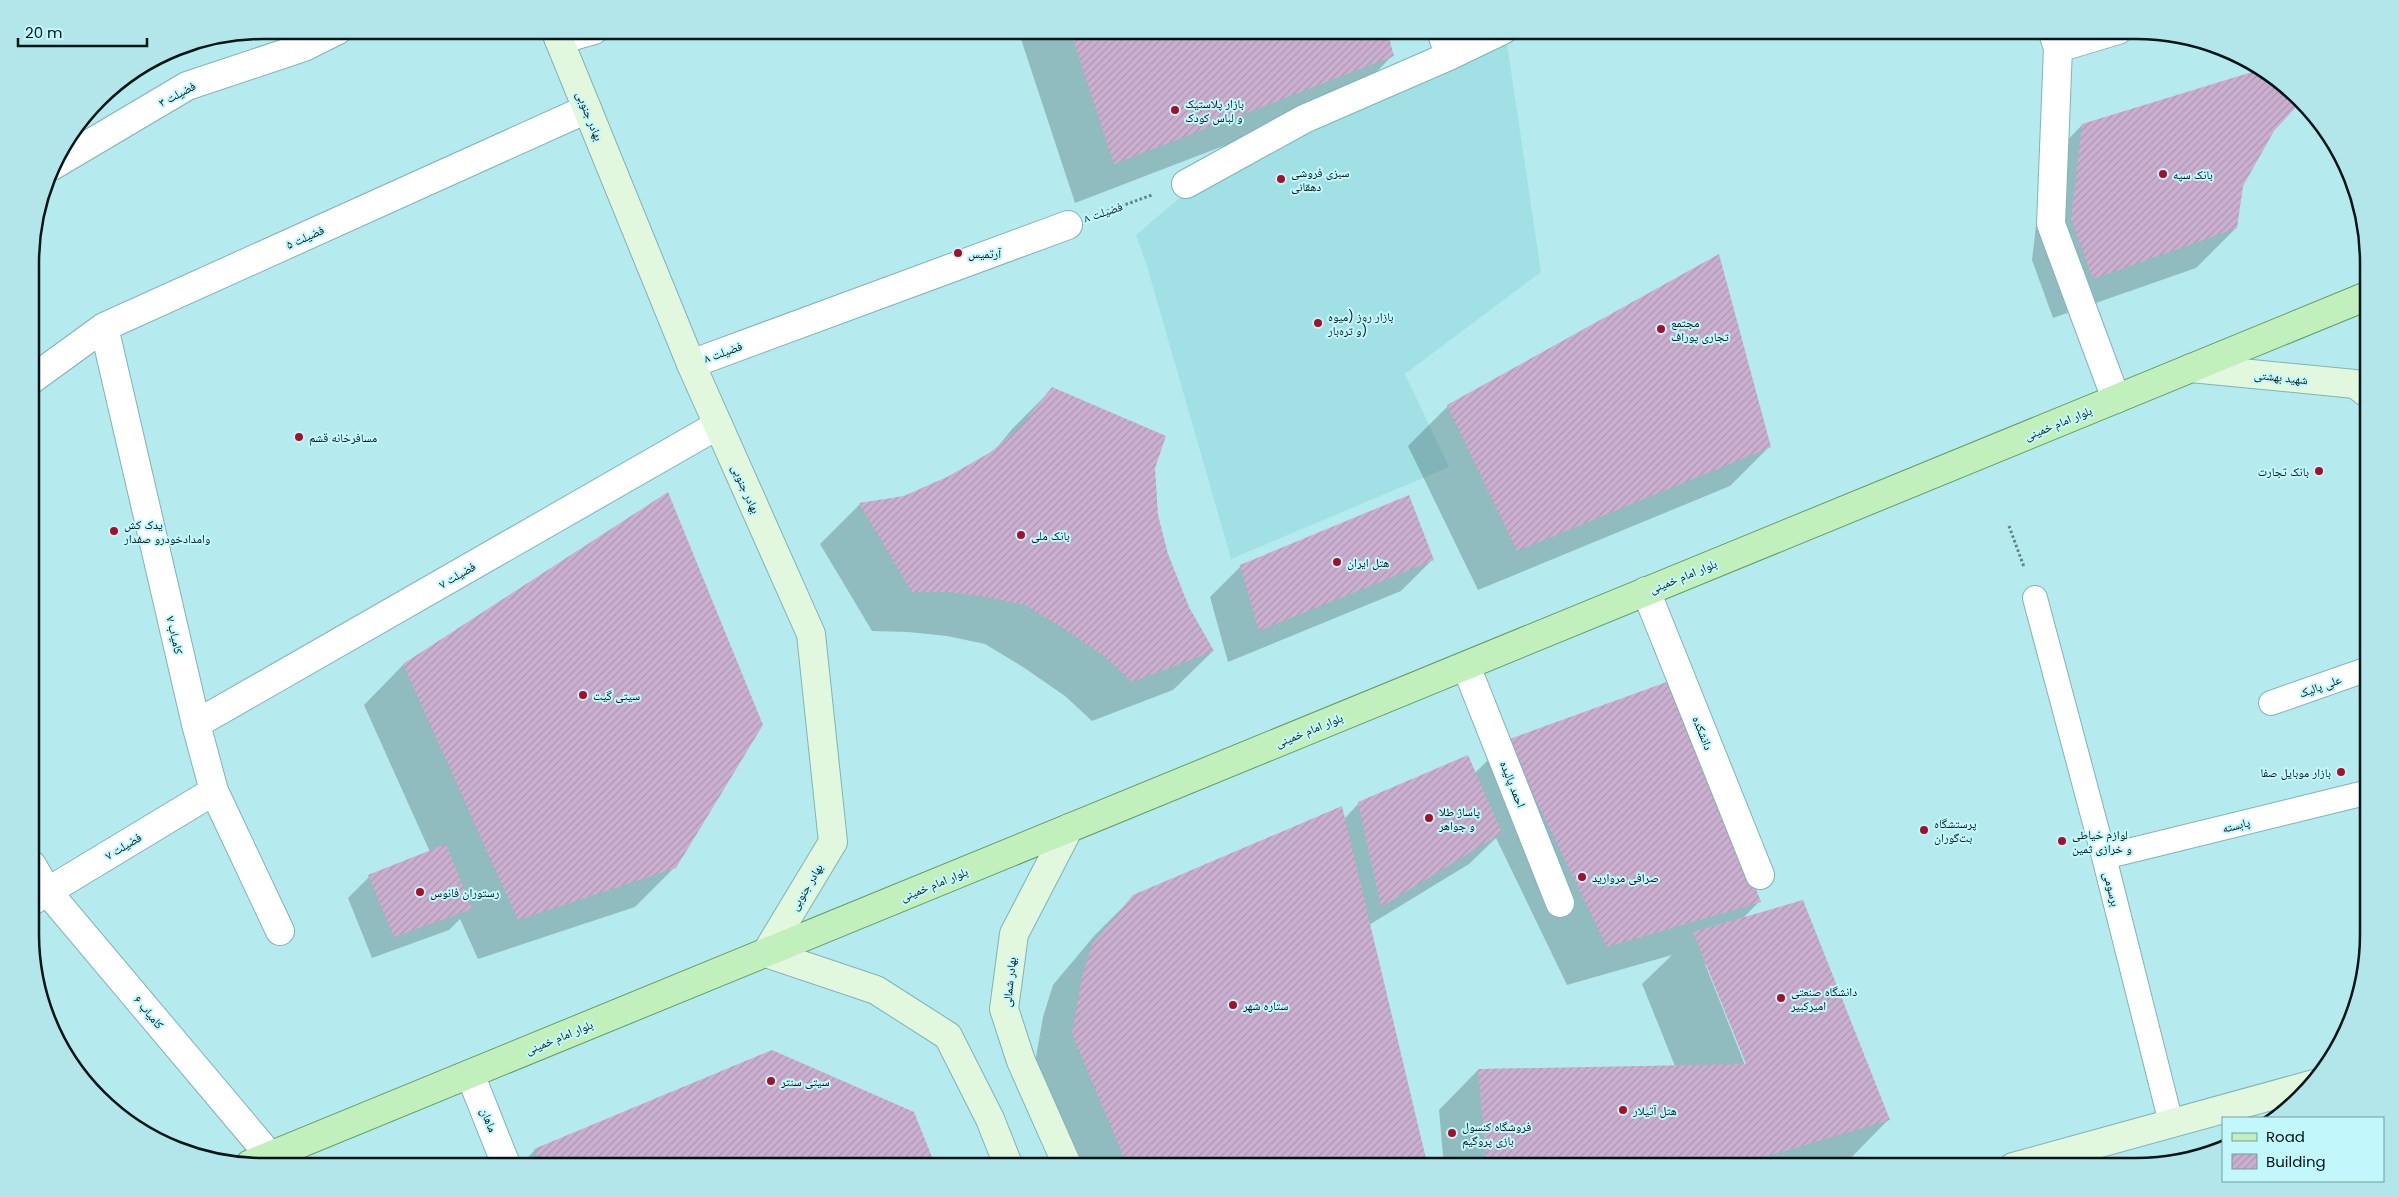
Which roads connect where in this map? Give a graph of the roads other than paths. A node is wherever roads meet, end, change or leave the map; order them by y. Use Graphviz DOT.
graph roads {
  1 [pos="320,39"];
  2 [pos="559,39"];
  3 [pos="1444,39"];
  4 [pos="1484,39"];
  5 [pos="2055,39"];
  6 [pos="1449,56"];
  7 [pos="587,109"];
  8 [pos="65,158"];
  9 [pos="1186,184"];
  10 [pos="1068,225"];
  11 [pos="2360,299"];
  12 [pos="104,327"];
  13 [pos="691,364"];
  14 [pos="2191,368"];
  15 [pos="39,374"];
  16 [pos="2360,387"];
  17 [pos="2116,399"];
  18 [pos="718,425"];
  19 [pos="1646,592"];
  20 [pos="2035,598"];
  21 [pos="1466,666"];
  22 [pos="2360,671"];
  23 [pos="2271,703"];
  24 [pos="196,724"];
  25 [pos="214,791"];
  26 [pos="2360,794"];
  27 [pos="1069,828"];
  28 [pos="2104,857"];
  29 [pos="1760,875"];
  30 [pos="39,896"];
  31 [pos="1560,903"];
  32 [pos="280,931"];
  33 [pos="766,953"];
  34 [pos="470,1074"];
  35 [pos="2300,1088"];
  36 [pos="2171,1123"];
  37 [pos="258,1158"];
  38 [pos="265,1158"];
  39 [pos="503,1158"];
  40 [pos="1005,1158"];
  41 [pos="1064,1158"];
  42 [pos="2042,1158"];
  1 -- 8 [label="street, فضیلت ۳"];
  2 -- 7 [label="main road, بهادر جنوبی"];
  3 -- 6 [label="street"];
  4 -- 6 [label="street"];
  5 -- 17 [label="street"];
  6 -- 9 [label="street"];
  7 -- 12 [label="street, فضیلت ۵"];
  7 -- 13 [label="main road, بهادر جنوبی"];
  10 -- 13 [label="street, فضیلت ۸"];
  11 -- 14 [label="main road, بلوار امام خمینی"];
  12 -- 15 [label="street, فضیلت ۵"];
  12 -- 24 [label="street, کامیاب ۷"];
  13 -- 18 [label="main road, بهادر جنوبی"];
  14 -- 16 [label="main road, شهید بهشتی"];
  14 -- 17 [label="main road, بلوار امام خمینی"];
  17 -- 19 [label="main road, بلوار امام خمینی"];
  18 -- 24 [label="street, فضیلت ۷"];
  18 -- 33 [label="main road, بهادر جنوبی"];
  19 -- 21 [label="main road, بلوار امام خمینی"];
  19 -- 29 [label="street, دانشکده"];
  20 -- 28 [label="lane, برسومی"];
  21 -- 27 [label="main road, بلوار امام خمینی"];
  21 -- 31 [label="street, احمد پالیده"];
  22 -- 23 [label="lane, علی پالیک"];
  24 -- 25 [label="street, کامیاب ۷"];
  25 -- 30 [label="street, فضیلت ۷"];
  25 -- 32 [label="street, کامیاب ۷"];
  26 -- 28 [label="lane, پابسته"];
  27 -- 33 [label="main road, بلوار امام خمینی"];
  27 -- 41 [label="main road, بهادر شمالی"];
  28 -- 36 [label="lane, برسومی"];
  30 -- 37 [label="street, کامیاب ۶"];
  33 -- 34 [label="main road, بلوار امام خمینی"];
  33 -- 40 [label="main road"];
  34 -- 38 [label="main road, بلوار امام خمینی"];
  34 -- 39 [label="street, ماهان"];
  35 -- 36 [label="main road"];
  36 -- 42 [label="main road"];
}
